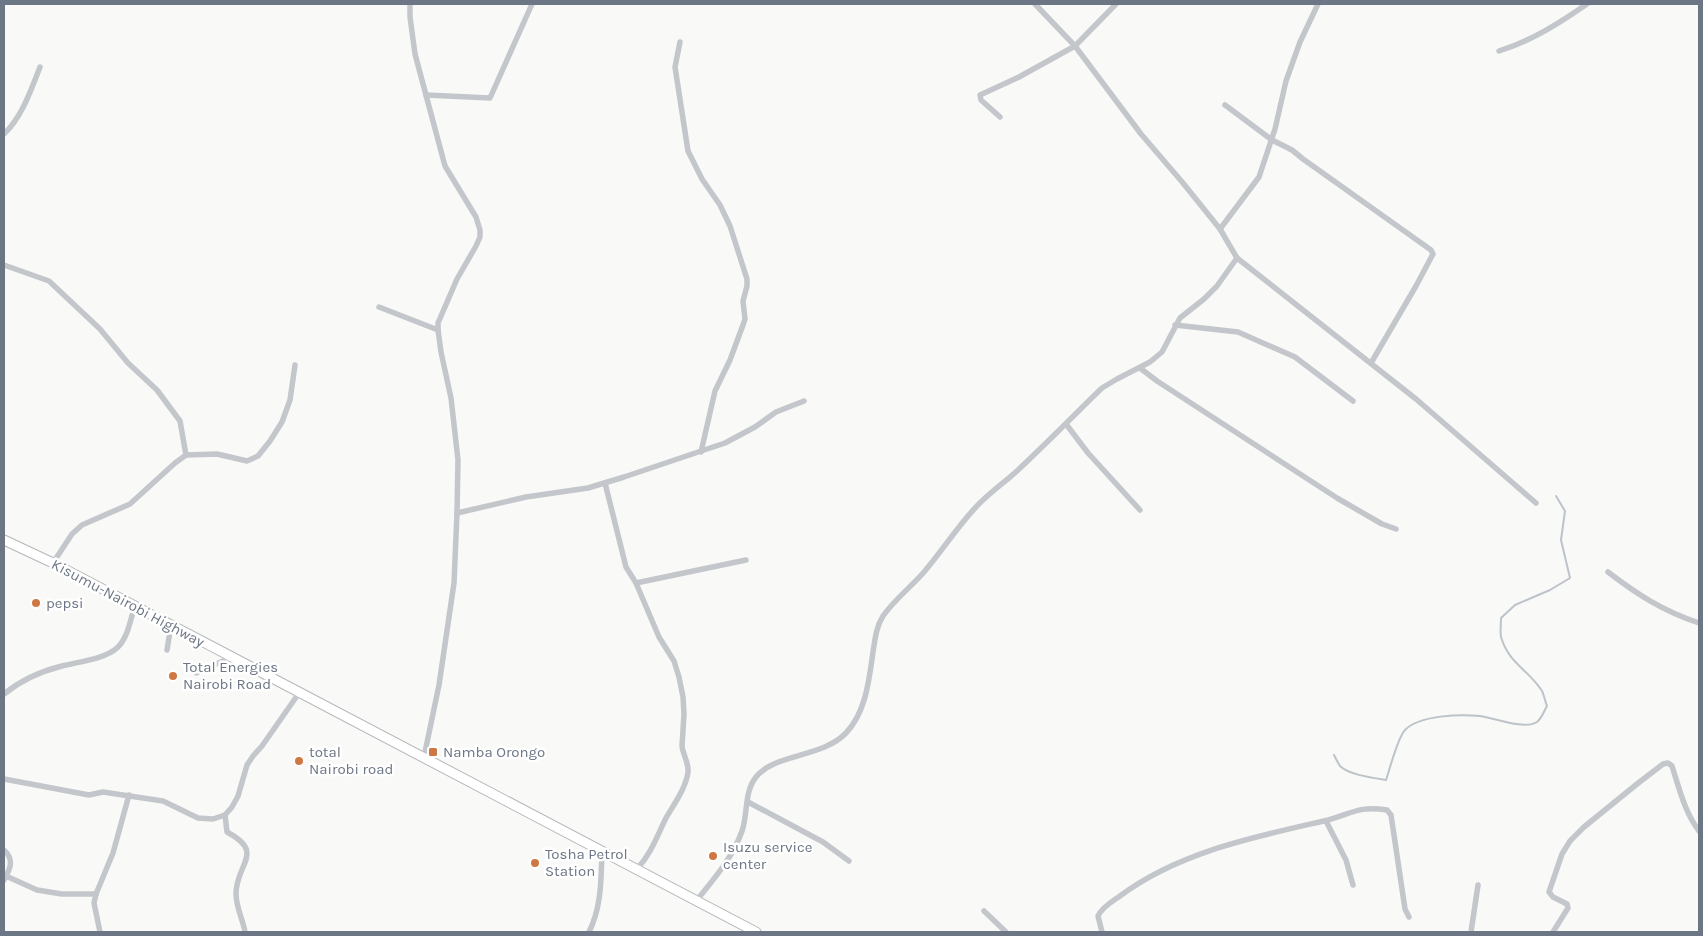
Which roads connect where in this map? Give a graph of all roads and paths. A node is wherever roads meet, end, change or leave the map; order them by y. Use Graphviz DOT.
graph roads {
  1 [pos="410,4"];
  2 [pos="532,4"];
  3 [pos="1035,4"];
  4 [pos="1116,4"];
  5 [pos="1318,4"];
  6 [pos="1587,4"];
  7 [pos="680,42"];
  8 [pos="1075,46"];
  9 [pos="1499,51"];
  10 [pos="40,67"];
  11 [pos="426,95"];
  12 [pos="1225,106"];
  13 [pos="1000,117"];
  14 [pos="4,134"];
  15 [pos="1272,140"];
  16 [pos="1220,229"];
  17 [pos="1237,258"];
  18 [pos="4,265"];
  19 [pos="379,307"];
  20 [pos="1175,324"];
  21 [pos="438,330"];
  22 [pos="1371,363"];
  23 [pos="295,365"];
  24 [pos="1140,368"];
  25 [pos="804,401"];
  26 [pos="1354,401"];
  27 [pos="1066,424"];
  28 [pos="701,452"];
  29 [pos="186,455"];
  30 [pos="605,483"];
  31 [pos="1536,503"];
  32 [pos="1140,510"];
  33 [pos="457,513"];
  34 [pos="1396,529"];
  35 [pos="4,540"];
  36 [pos="746,560"];
  37 [pos="53,564"];
  38 [pos="1608,572"];
  39 [pos="636,583"];
  40 [pos="135,606"];
  41 [pos="1699,623"];
  42 [pos="171,625"];
  43 [pos="167,650"];
  44 [pos="232,657"];
  45 [pos="196,673"];
  46 [pos="299,692"];
  47 [pos="4,694"];
  48 [pos="424,757"];
  49 [pos="4,779"];
  50 [pos="129,796"];
  51 [pos="748,802"];
  52 [pos="225,815"];
  53 [pos="1326,820"];
  54 [pos="1699,831"];
  55 [pos="4,850"];
  56 [pos="602,850"];
  57 [pos="849,861"];
  58 [pos="637,869"];
  59 [pos="5,878"];
  60 [pos="1353,885"];
  61 [pos="1478,885"];
  62 [pos="96,894"];
  63 [pos="697,900"];
  64 [pos="984,911"];
  65 [pos="1409,917"];
  66 [pos="100,932"];
  67 [pos="245,932"];
  68 [pos="589,932"];
  69 [pos="756,932"];
  70 [pos="1006,932"];
  71 [pos="1102,932"];
  72 [pos="1472,932"];
  73 [pos="1553,932"];
  1 -- 11 [label="street"];
  2 -- 11 [label="street"];
  3 -- 8 [label="street"];
  4 -- 8 [label="street"];
  5 -- 15 [label="street"];
  6 -- 9 [label="street"];
  7 -- 28 [label="street"];
  8 -- 13 [label="street"];
  8 -- 16 [label="street"];
  10 -- 14 [label="street"];
  11 -- 21 [label="street"];
  12 -- 15 [label="street"];
  15 -- 16 [label="street"];
  15 -- 22 [label="street"];
  16 -- 17 [label="street"];
  17 -- 20 [label="street"];
  17 -- 22 [label="street"];
  18 -- 29 [label="street"];
  19 -- 21 [label="street"];
  20 -- 24 [label="street"];
  20 -- 26 [label="street"];
  21 -- 33 [label="street"];
  22 -- 31 [label="street"];
  23 -- 29 [label="street"];
  24 -- 27 [label="street"];
  24 -- 34 [label="street"];
  25 -- 28 [label="street"];
  27 -- 32 [label="street"];
  27 -- 51 [label="street"];
  28 -- 30 [label="street"];
  29 -- 37 [label="street"];
  30 -- 33 [label="street"];
  30 -- 39 [label="street"];
  33 -- 48 [label="street"];
  35 -- 37 [label="highway, Kisumu-Nairobi Highway"];
  36 -- 39 [label="street"];
  37 -- 40 [label="highway, Kisumu-Nairobi Highway"];
  38 -- 41 [label="street"];
  39 -- 58 [label="street"];
  40 -- 42 [label="highway, Kisumu-Nairobi Highway"];
  40 -- 47 [label="street"];
  42 -- 43 [label="street"];
  42 -- 44 [label="highway, Kisumu-Nairobi Highway"];
  44 -- 45 [label="street"];
  44 -- 46 [label="highway, Kisumu-Nairobi Highway"];
  46 -- 48 [label="highway, Kisumu-Nairobi Highway"];
  46 -- 52 [label="street"];
  48 -- 56 [label="highway, Kisumu-Nairobi Highway"];
  49 -- 50 [label="street"];
  50 -- 52 [label="street"];
  50 -- 62 [label="street"];
  51 -- 57 [label="street"];
  51 -- 63 [label="street"];
  52 -- 67 [label="street"];
  53 -- 60 [label="street"];
  53 -- 65 [label="street"];
  53 -- 71 [label="street"];
  54 -- 73 [label="street"];
  55 -- 59 [label="street"];
  56 -- 58 [label="highway, Kisumu-Nairobi Highway"];
  56 -- 68 [label="street"];
  58 -- 63 [label="highway, Kisumu-Nairobi Highway"];
  59 -- 62 [label="street"];
  61 -- 72 [label="street"];
  62 -- 66 [label="street"];
  63 -- 69 [label="highway, Kisumu-Nairobi Highway"];
  64 -- 70 [label="street"];
}
